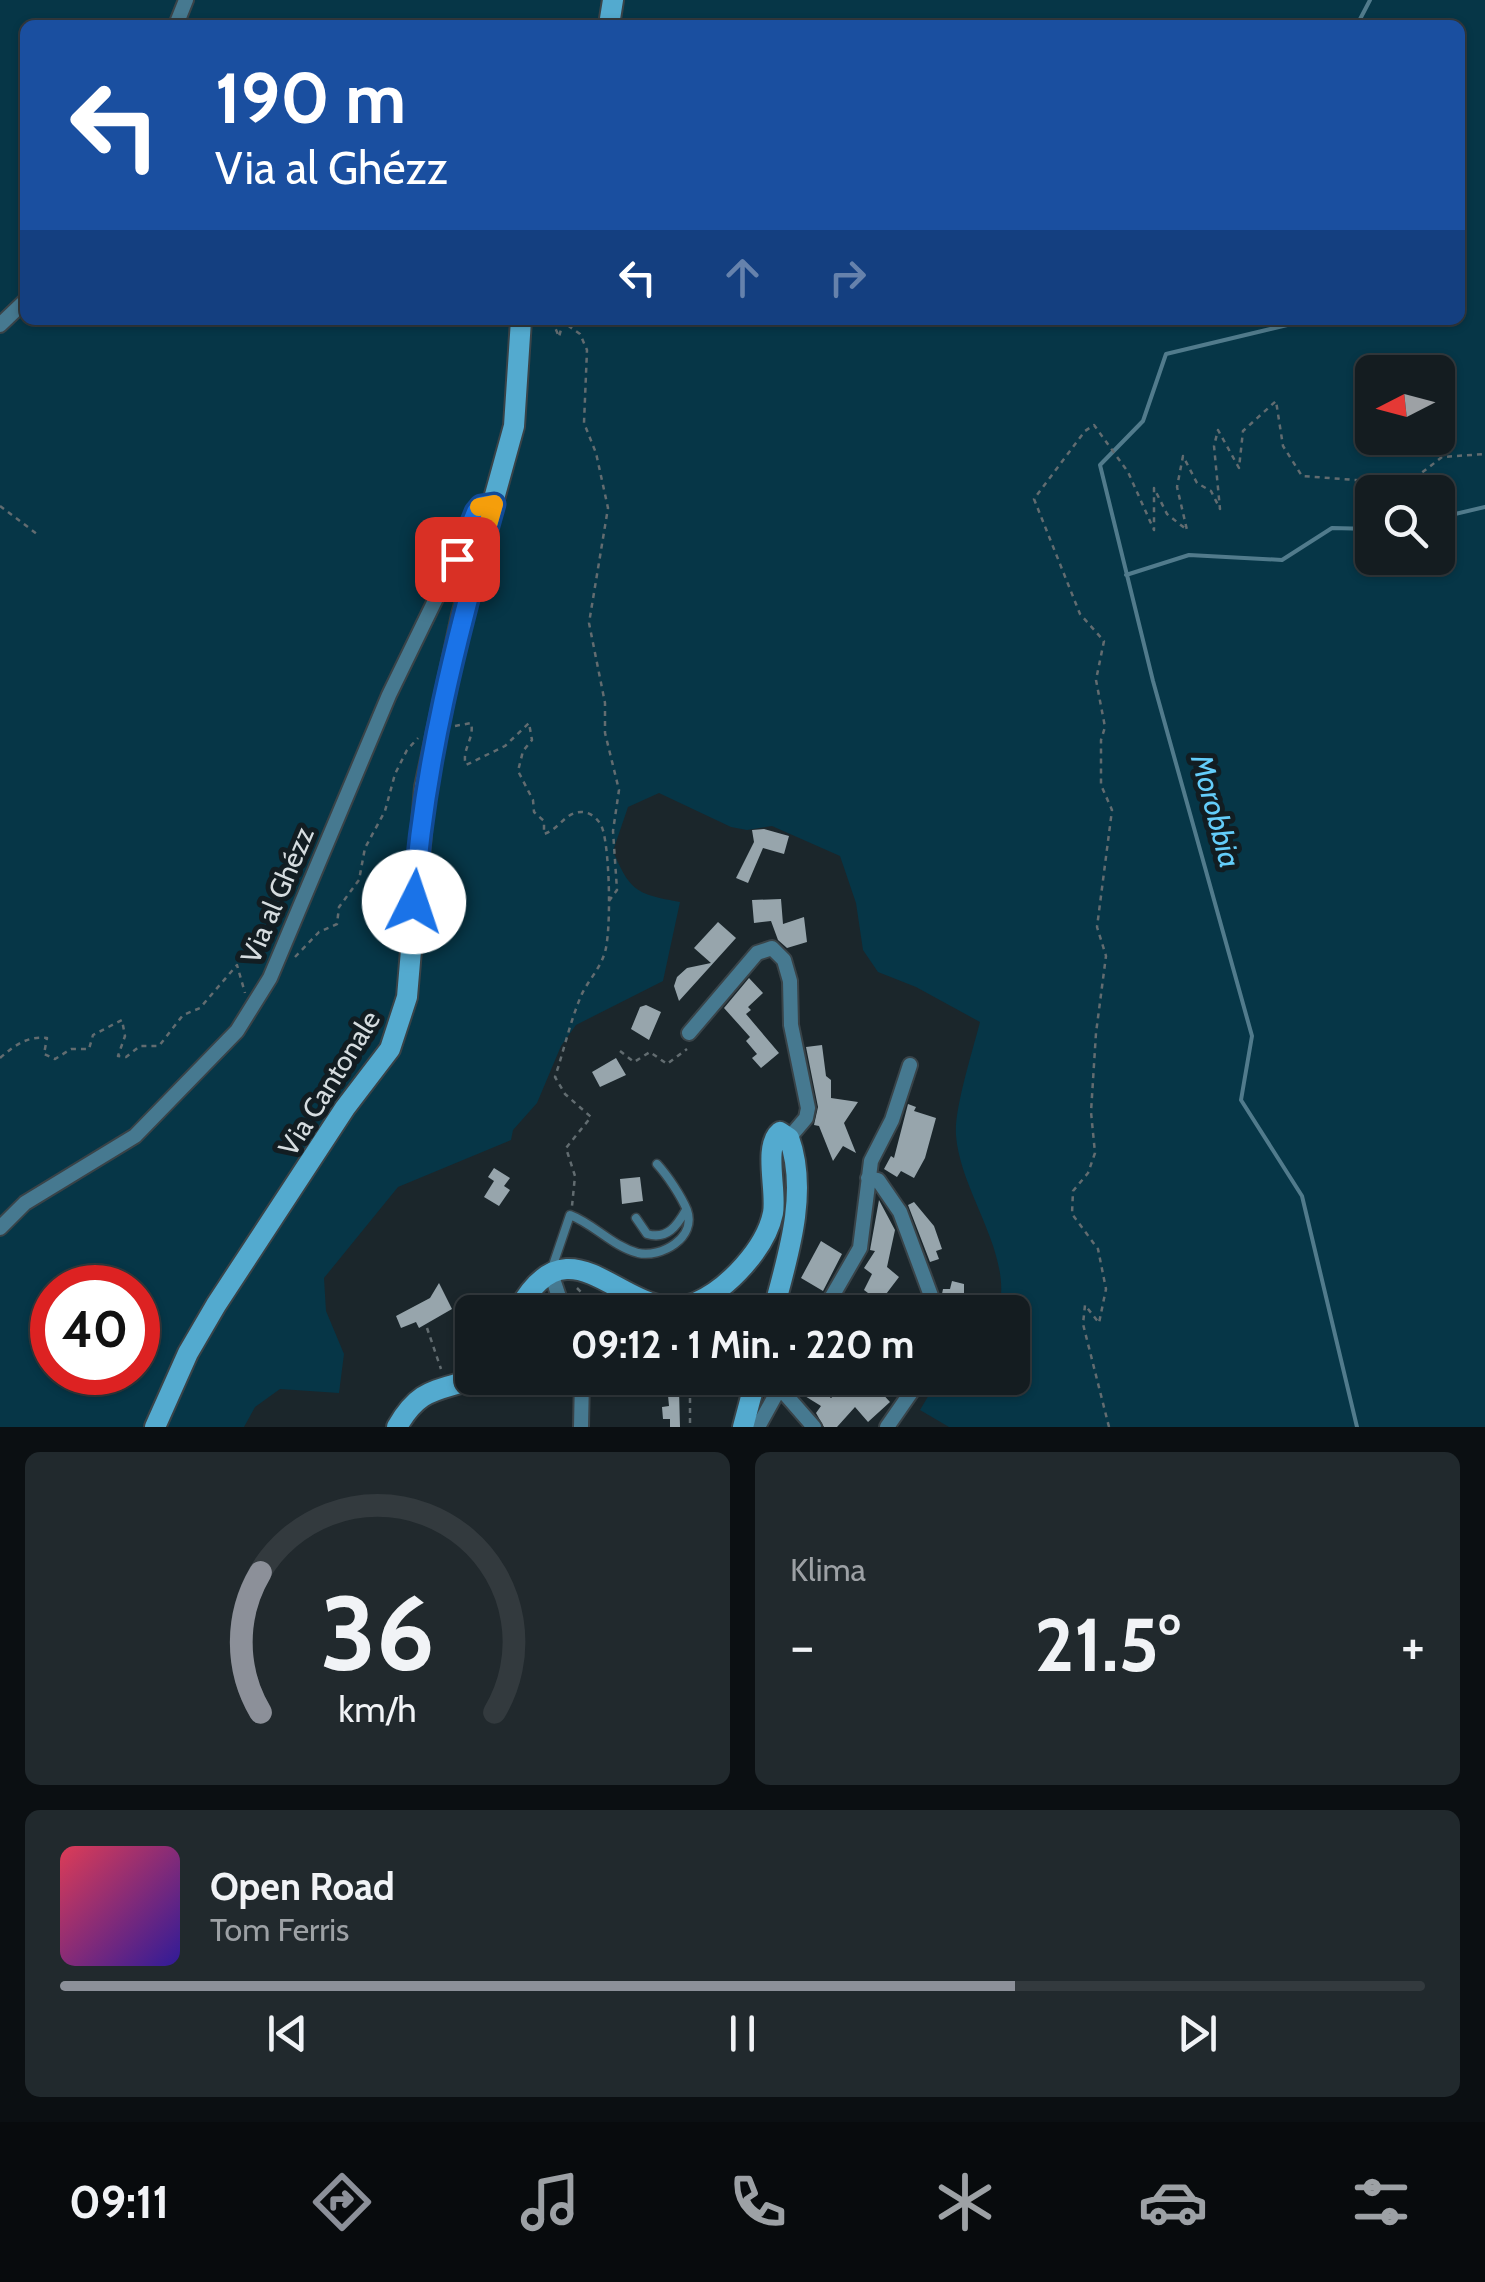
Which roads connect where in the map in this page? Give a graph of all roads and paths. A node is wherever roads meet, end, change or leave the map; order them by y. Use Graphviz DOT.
graph roads {
  1 [pos="20,306"];
  2 [pos="0,325"];
  3 [pos="522,325"];
  4 [pos="554,325"];
  5 [pos="561,325"];
  6 [pos="566,325"];
  7 [pos="1485,454"];
  8 [pos="494,504"];
  9 [pos="0,506"];
  10 [pos="37,534"];
  11 [pos="439,724"];
  12 [pos="608,902"];
  13 [pos="270,978"];
  14 [pos="251,1008"];
  15 [pos="689,1033"];
  16 [pos="620,1050"];
  17 [pos="0,1058"];
  18 [pos="910,1065"];
  19 [pos="789,1138"];
  20 [pos="657,1164"];
  21 [pos="868,1178"];
  22 [pos="686,1210"];
  23 [pos="570,1215"];
  24 [pos="636,1218"];
  25 [pos="0,1228"];
  26 [pos="559,1271"];
  27 [pos="529,1295"];
  28 [pos="562,1295"];
  29 [pos="585,1295"];
  30 [pos="777,1295"];
  31 [pos="833,1295"];
  32 [pos="931,1295"];
  33 [pos="428,1328"];
  34 [pos="455,1383"];
  35 [pos="446,1385"];
  36 [pos="581,1395"];
  37 [pos="690,1395"];
  38 [pos="751,1395"];
  39 [pos="775,1395"];
  40 [pos="791,1395"];
  41 [pos="909,1395"];
  42 [pos="155,1427"];
  43 [pos="397,1427"];
  44 [pos="580,1427"];
  45 [pos="690,1427"];
  46 [pos="743,1427"];
  47 [pos="758,1427"];
  48 [pos="814,1427"];
  49 [pos="887,1427"];
  50 [pos="1109,1427"];
  1 -- 2 [label="street"];
  3 -- 8 [label="street, Via Cantonale"];
  4 -- 5 [label="path"];
  6 -- 12 [label="path"];
  7 -- 50 [label="path"];
  8 -- 11 [label="street, Via Cantonale"];
  8 -- 13 [label="street, Via al Ghézz"];
  9 -- 10 [label="path"];
  11 -- 12 [label="path"];
  11 -- 13 [label="path"];
  11 -- 42 [label="street, Via Cantonale"];
  12 -- 23 [label="path"];
  13 -- 14 [label="street, Via al Ghézz"];
  14 -- 17 [label="path"];
  14 -- 25 [label="street, Via al Ghézz"];
  15 -- 16 [label="path"];
  15 -- 19 [label="street"];
  18 -- 21 [label="street"];
  19 -- 26 [label="street"];
  19 -- 30 [label="street"];
  20 -- 22 [label="lane"];
  21 -- 31 [label="street"];
  21 -- 32 [label="street"];
  22 -- 23 [label="lane"];
  22 -- 24 [label="lane"];
  23 -- 26 [label="lane"];
  26 -- 27 [label="street"];
  26 -- 28 [label="street"];
  26 -- 29 [label="path"];
  33 -- 35 [label="path"];
  34 -- 35 [label="street"];
  35 -- 43 [label="street"];
  36 -- 44 [label="street"];
  37 -- 45 [label="path"];
  38 -- 46 [label="street"];
  39 -- 47 [label="street"];
  40 -- 48 [label="street"];
  41 -- 49 [label="street"];
}
